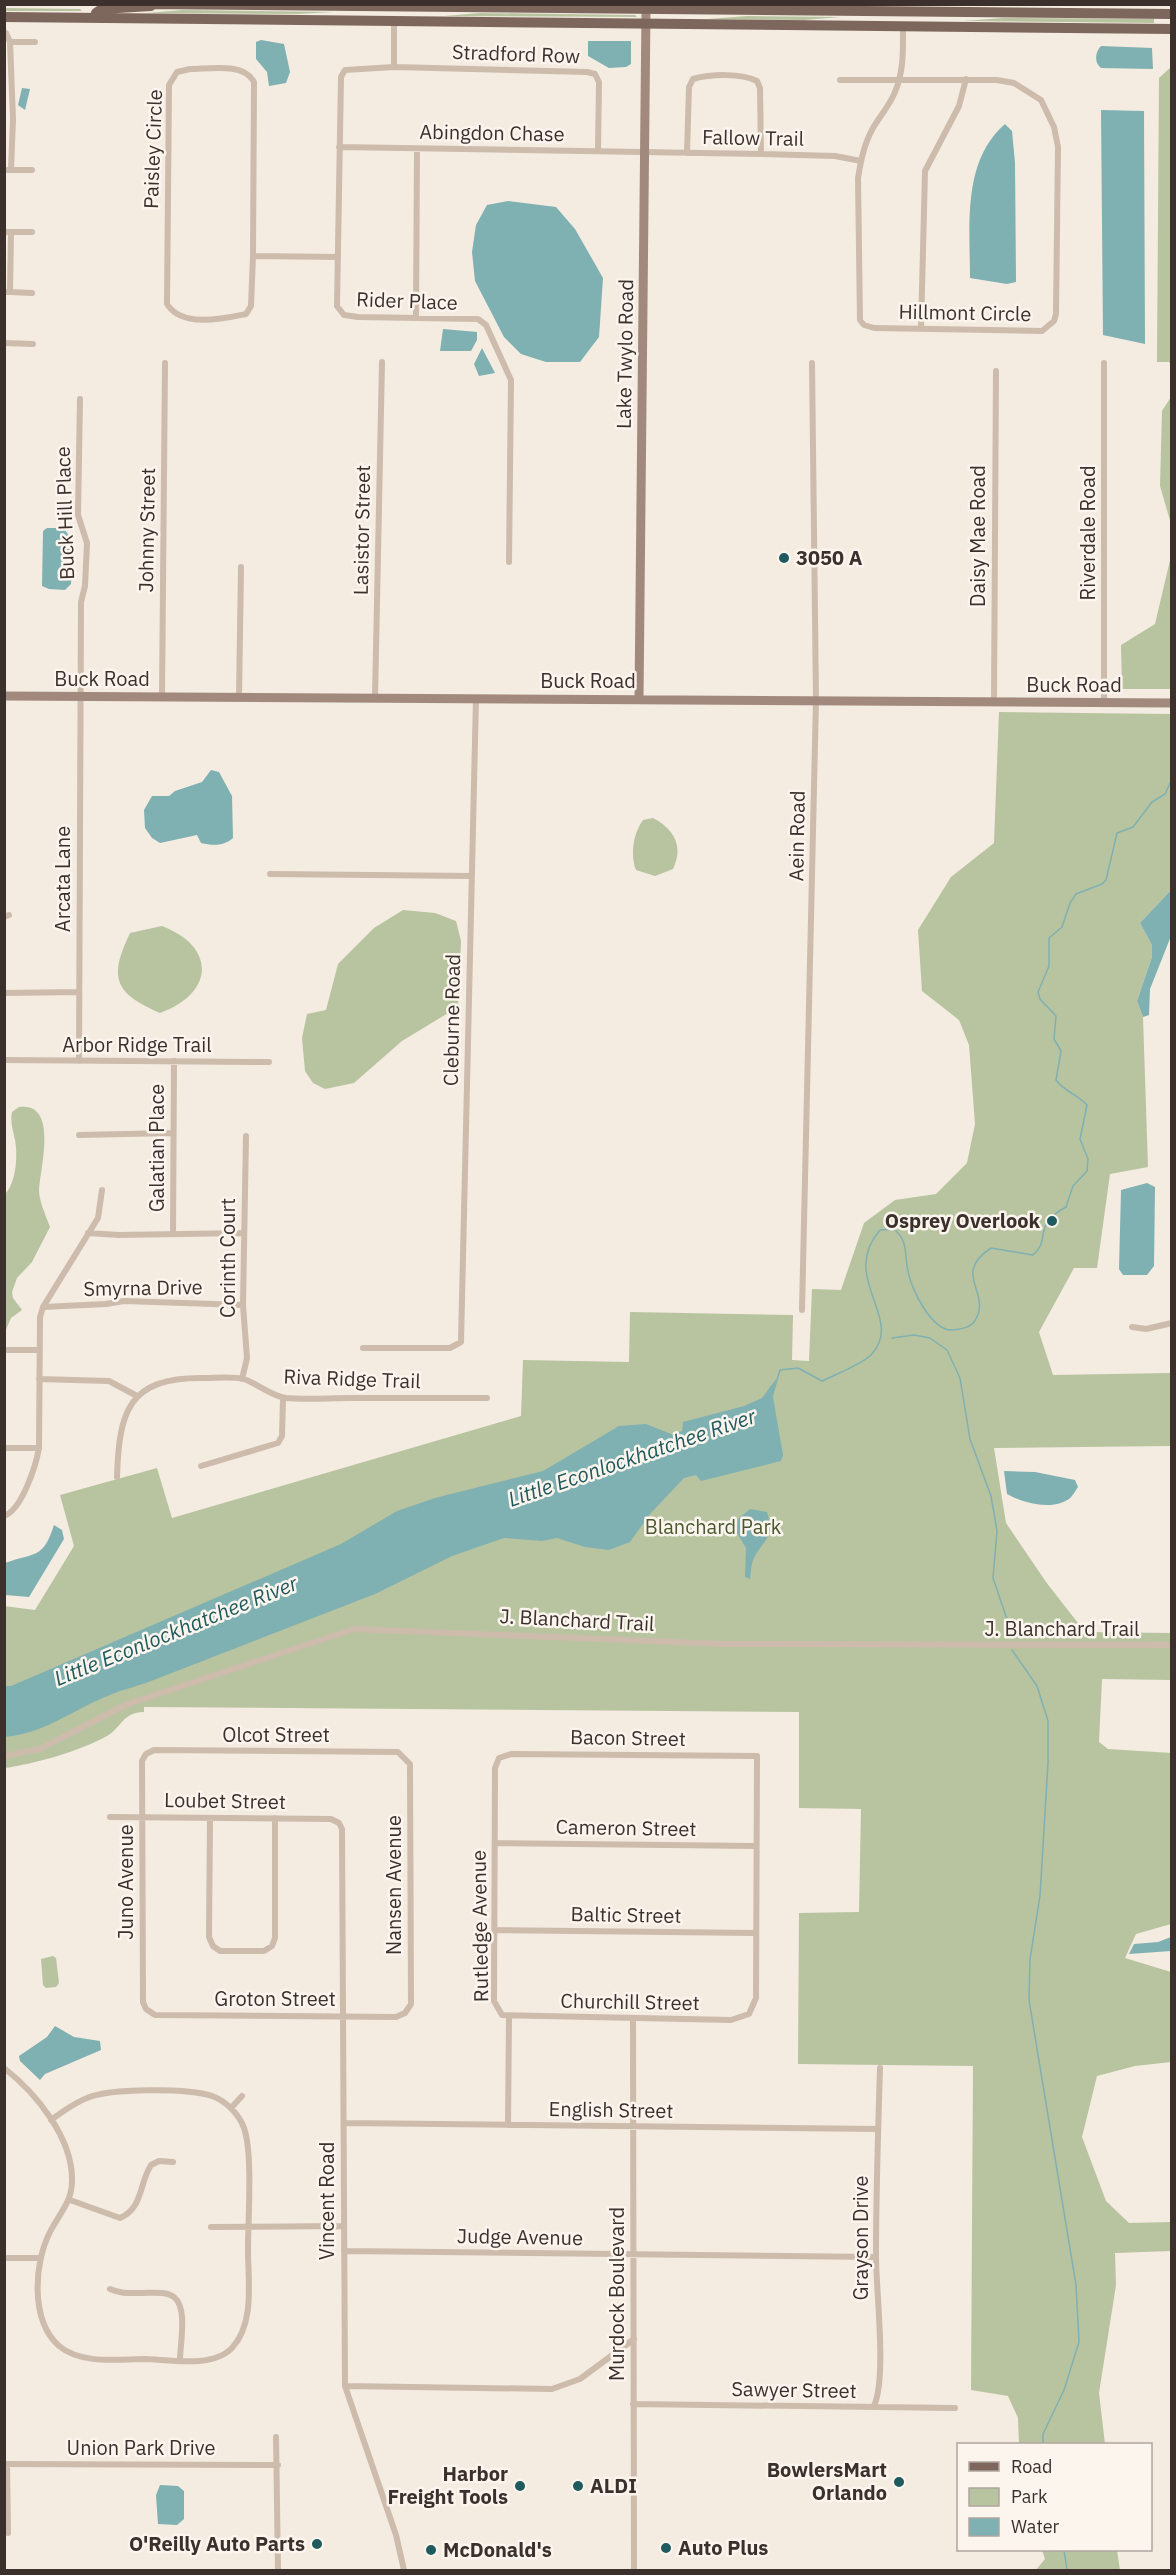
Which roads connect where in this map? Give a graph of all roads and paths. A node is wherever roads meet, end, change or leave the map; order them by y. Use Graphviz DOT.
graph roads {
  1 [pos="144,4"];
  2 [pos="170,5"];
  3 [pos="394,6"];
  4 [pos="902,8"];
  5 [pos="646,9"];
  6 [pos="932,13"];
  7 [pos="1172,14"];
  8 [pos="5,17"];
  9 [pos="95,18"];
  10 [pos="394,21"];
  11 [pos="645,24"];
  12 [pos="872,27"];
  13 [pos="903,27"];
  14 [pos="1172,29"];
  15 [pos="7,38"];
  16 [pos="35,42"];
  17 [pos="394,67"];
  18 [pos="900,79"];
  19 [pos="840,80"];
  20 [pos="966,80"];
  21 [pos="4,88"];
  22 [pos="11,100"];
  23 [pos="4,119"];
  24 [pos="13,119"];
  25 [pos="339,147"];
  26 [pos="417,148"];
  27 [pos="598,150"];
  28 [pos="644,152"];
  29 [pos="687,153"];
  30 [pos="760,154"];
  31 [pos="861,161"];
  32 [pos="8,170"];
  33 [pos="32,170"];
  34 [pos="8,232"];
  35 [pos="32,232"];
  36 [pos="254,256"];
  37 [pos="338,257"];
  38 [pos="7,292"];
  39 [pos="32,293"];
  40 [pos="416,317"];
  41 [pos="921,329"];
  42 [pos="4,343"];
  43 [pos="33,344"];
  44 [pos="382,362"];
  45 [pos="165,363"];
  46 [pos="812,363"];
  47 [pos="1104,363"];
  48 [pos="996,371"];
  49 [pos="80,399"];
  50 [pos="509,562"];
  51 [pos="241,567"];
  52 [pos="4,696"];
  53 [pos="80,696"];
  54 [pos="162,697"];
  55 [pos="239,698"];
  56 [pos="375,698"];
  57 [pos="476,698"];
  58 [pos="639,699"];
  59 [pos="816,700"];
  60 [pos="994,702"];
  61 [pos="1104,703"];
  62 [pos="1172,703"];
  63 [pos="270,874"];
  64 [pos="472,876"];
  65 [pos="79,992"];
  66 [pos="4,993"];
  67 [pos="4,1060"];
  68 [pos="79,1061"];
  69 [pos="174,1061"];
  70 [pos="268,1062"];
  71 [pos="173,1133"];
  72 [pos="79,1135"];
  73 [pos="246,1136"];
  74 [pos="102,1190"];
  75 [pos="88,1233"];
  76 [pos="244,1233"];
  77 [pos="173,1234"];
  78 [pos="243,1305"];
  79 [pos="42,1307"];
  80 [pos="802,1310"];
  81 [pos="1172,1323"];
  82 [pos="1132,1327"];
  83 [pos="363,1348"];
  84 [pos="4,1350"];
  85 [pos="39,1350"];
  86 [pos="39,1379"];
  87 [pos="242,1379"];
  88 [pos="137,1396"];
  89 [pos="284,1398"];
  90 [pos="487,1398"];
  91 [pos="4,1448"];
  92 [pos="39,1448"];
  93 [pos="201,1466"];
  94 [pos="117,1477"];
  95 [pos="4,1516"];
  96 [pos="1172,1646"];
  97 [pos="146,1754"];
  98 [pos="4,1756"];
  99 [pos="405,1756"];
  100 [pos="500,1758"];
  101 [pos="110,1817"];
  102 [pos="142,1817"];
  103 [pos="210,1818"];
  104 [pos="275,1818"];
  105 [pos="339,1823"];
  106 [pos="495,1843"];
  107 [pos="756,1845"];
  108 [pos="495,1930"];
  109 [pos="756,1933"];
  110 [pos="146,2009"];
  111 [pos="405,2013"];
  112 [pos="344,2016"];
  113 [pos="509,2017"];
  114 [pos="633,2018"];
  115 [pos="4,2068"];
  116 [pos="880,2068"];
  117 [pos="242,2096"];
  118 [pos="231,2108"];
  119 [pos="51,2120"];
  120 [pos="344,2123"];
  121 [pos="508,2125"];
  122 [pos="633,2127"];
  123 [pos="878,2129"];
  124 [pos="172,2162"];
  125 [pos="70,2200"];
  126 [pos="248,2226"];
  127 [pos="344,2226"];
  128 [pos="211,2227"];
  129 [pos="344,2251"];
  130 [pos="633,2255"];
  131 [pos="876,2257"];
  132 [pos="4,2258"];
  133 [pos="40,2258"];
  134 [pos="110,2289"];
  135 [pos="633,2339"];
  136 [pos="180,2360"];
  137 [pos="345,2386"];
  138 [pos="633,2404"];
  139 [pos="874,2406"];
  140 [pos="955,2408"];
  141 [pos="276,2437"];
  142 [pos="6,2464"];
  143 [pos="278,2464"];
  144 [pos="8,2533"];
  145 [pos="278,2571"];
  146 [pos="404,2571"];
  147 [pos="634,2571"];
  1 -- 2 [label="main road"];
  2 -- 3 [label="main road"];
  2 -- 9 [label="main road"];
  3 -- 5 [label="main road"];
  3 -- 10 [label="street"];
  4 -- 5 [label="main road"];
  4 -- 6 [label="main road"];
  4 -- 12 [label="main road"];
  5 -- 11 [label="street, Lake Twylo Road"];
  6 -- 7 [label="main road"];
  6 -- 13 [label="main road"];
  8 -- 9 [label="main road"];
  8 -- 15 [label="street"];
  9 -- 10 [label="main road"];
  10 -- 11 [label="main road"];
  10 -- 17 [label="street"];
  11 -- 12 [label="main road"];
  11 -- 28 [label="street, Lake Twylo Road"];
  12 -- 13 [label="main road"];
  13 -- 14 [label="main road"];
  13 -- 18 [label="street, Hillmont Circle"];
  15 -- 16 [label="street"];
  15 -- 22 [label="street"];
  17 -- 25 [label="street, Rider Place"];
  17 -- 27 [label="street, Stradford Row"];
  18 -- 19 [label="street"];
  18 -- 20 [label="street, Hillmont Circle"];
  18 -- 31 [label="street, Hillmont Circle"];
  20 -- 41 [label="street"];
  20 -- 41 [label="street, Hillmont Circle"];
  21 -- 22 [label="street"];
  22 -- 24 [label="street"];
  23 -- 24 [label="street"];
  24 -- 32 [label="street"];
  25 -- 26 [label="street, Abingdon Chase"];
  25 -- 37 [label="street, Rider Place"];
  26 -- 27 [label="street, Abingdon Chase"];
  26 -- 40 [label="street"];
  27 -- 28 [label="street, Abingdon Chase"];
  28 -- 29 [label="street, Fallow Trail"];
  28 -- 58 [label="street, Lake Twylo Road"];
  29 -- 30 [label="street, Fallow Trail"];
  29 -- 30 [label="street"];
  30 -- 31 [label="street, Fallow Trail"];
  31 -- 41 [label="street, Hillmont Circle"];
  32 -- 33 [label="street"];
  34 -- 35 [label="street"];
  34 -- 38 [label="street"];
  36 -- 36 [label="street, Paisley Circle"];
  36 -- 37 [label="street"];
  37 -- 40 [label="street, Rider Place"];
  38 -- 39 [label="street"];
  40 -- 50 [label="street, Rider Place"];
  42 -- 43 [label="street"];
  44 -- 56 [label="street, Lasistor Street"];
  45 -- 54 [label="street, Johnny Street"];
  46 -- 59 [label="street, Aein Road"];
  47 -- 61 [label="street, Riverdale Road"];
  48 -- 60 [label="street, Daisy Mae Road"];
  49 -- 53 [label="street, Buck Hill Place"];
  51 -- 55 [label="street"];
  52 -- 53 [label="street, Buck Road"];
  53 -- 54 [label="street, Buck Road"];
  53 -- 65 [label="street, Arcata Lane"];
  54 -- 55 [label="street, Buck Road"];
  55 -- 56 [label="street, Buck Road"];
  56 -- 57 [label="street, Buck Road"];
  57 -- 58 [label="street, Buck Road"];
  57 -- 64 [label="street, Cleburne Road"];
  58 -- 59 [label="street, Buck Road"];
  59 -- 60 [label="street, Buck Road"];
  59 -- 80 [label="street, Aein Road"];
  60 -- 61 [label="street, Buck Road"];
  61 -- 62 [label="street, Buck Road"];
  63 -- 64 [label="street"];
  64 -- 83 [label="street, Cleburne Road"];
  65 -- 66 [label="street"];
  65 -- 68 [label="street, Arcata Lane"];
  67 -- 68 [label="street, Arbor Ridge Trail"];
  68 -- 69 [label="street, Arbor Ridge Trail"];
  69 -- 70 [label="street, Arbor Ridge Trail"];
  69 -- 71 [label="street, Galatian Place"];
  71 -- 72 [label="street"];
  71 -- 77 [label="street, Galatian Place"];
  73 -- 76 [label="street, Corinth Court"];
  74 -- 75 [label="street"];
  75 -- 77 [label="street"];
  75 -- 79 [label="street"];
  76 -- 77 [label="street"];
  76 -- 78 [label="street, Corinth Court"];
  78 -- 79 [label="street, Smyrna Drive"];
  78 -- 87 [label="street, Corinth Court"];
  79 -- 85 [label="street"];
  81 -- 82 [label="street"];
  84 -- 85 [label="street"];
  85 -- 86 [label="street"];
  86 -- 88 [label="street"];
  86 -- 92 [label="street"];
  87 -- 88 [label="street, Riva Ridge Trail"];
  87 -- 89 [label="street, Riva Ridge Trail"];
  88 -- 94 [label="street"];
  89 -- 90 [label="street, Riva Ridge Trail"];
  89 -- 93 [label="street"];
  91 -- 92 [label="street"];
  92 -- 95 [label="street"];
  96 -- 98 [label="street, J. Blanchard Trail"];
  97 -- 99 [label="street, Olcot Street"];
  97 -- 102 [label="street, Juno Avenue"];
  99 -- 111 [label="street, Nansen Avenue"];
  100 -- 106 [label="street, Rutledge Avenue"];
  100 -- 107 [label="street, Bacon Street"];
  101 -- 102 [label="street, Loubet Street"];
  102 -- 103 [label="street, Loubet Street"];
  102 -- 110 [label="street, Juno Avenue"];
  103 -- 104 [label="street, Loubet Street"];
  103 -- 104 [label="street"];
  104 -- 105 [label="street, Loubet Street"];
  105 -- 112 [label="street, Vincent Road"];
  106 -- 107 [label="street, Cameron Street"];
  106 -- 108 [label="street, Rutledge Avenue"];
  107 -- 109 [label="street"];
  108 -- 109 [label="street, Baltic Street"];
  108 -- 113 [label="street, Rutledge Avenue"];
  109 -- 114 [label="street, Churchill Street"];
  110 -- 112 [label="street, Groton Street"];
  111 -- 112 [label="street, Groton Street"];
  112 -- 120 [label="street, Vincent Road"];
  113 -- 114 [label="street, Churchill Street"];
  113 -- 121 [label="street, Rutledge Avenue"];
  114 -- 122 [label="street, Murdock Boulevard"];
  115 -- 119 [label="street"];
  116 -- 123 [label="street, Grayson Drive"];
  117 -- 118 [label="street"];
  118 -- 119 [label="street"];
  118 -- 126 [label="street"];
  119 -- 125 [label="street"];
  120 -- 121 [label="street, English Street"];
  120 -- 127 [label="street, Vincent Road"];
  121 -- 122 [label="street, English Street"];
  122 -- 123 [label="street, English Street"];
  122 -- 130 [label="street, Murdock Boulevard"];
  123 -- 131 [label="street, Grayson Drive"];
  124 -- 125 [label="street"];
  125 -- 133 [label="street"];
  126 -- 127 [label="street"];
  126 -- 128 [label="street"];
  126 -- 136 [label="street"];
  127 -- 129 [label="street, Vincent Road"];
  129 -- 130 [label="street, Judge Avenue"];
  129 -- 137 [label="street, Vincent Road"];
  130 -- 131 [label="street, Judge Avenue"];
  130 -- 135 [label="street, Murdock Boulevard"];
  131 -- 139 [label="street, Grayson Drive"];
  132 -- 133 [label="street"];
  133 -- 136 [label="street"];
  134 -- 136 [label="street"];
  135 -- 137 [label="street"];
  135 -- 138 [label="street, Murdock Boulevard"];
  137 -- 146 [label="street, Vincent Road"];
  138 -- 139 [label="street, Sawyer Street"];
  138 -- 147 [label="street, Murdock Boulevard"];
  139 -- 140 [label="street, Sawyer Street"];
  141 -- 143 [label="street"];
  142 -- 143 [label="street, Union Park Drive"];
  142 -- 144 [label="street"];
  143 -- 145 [label="street"];
}
